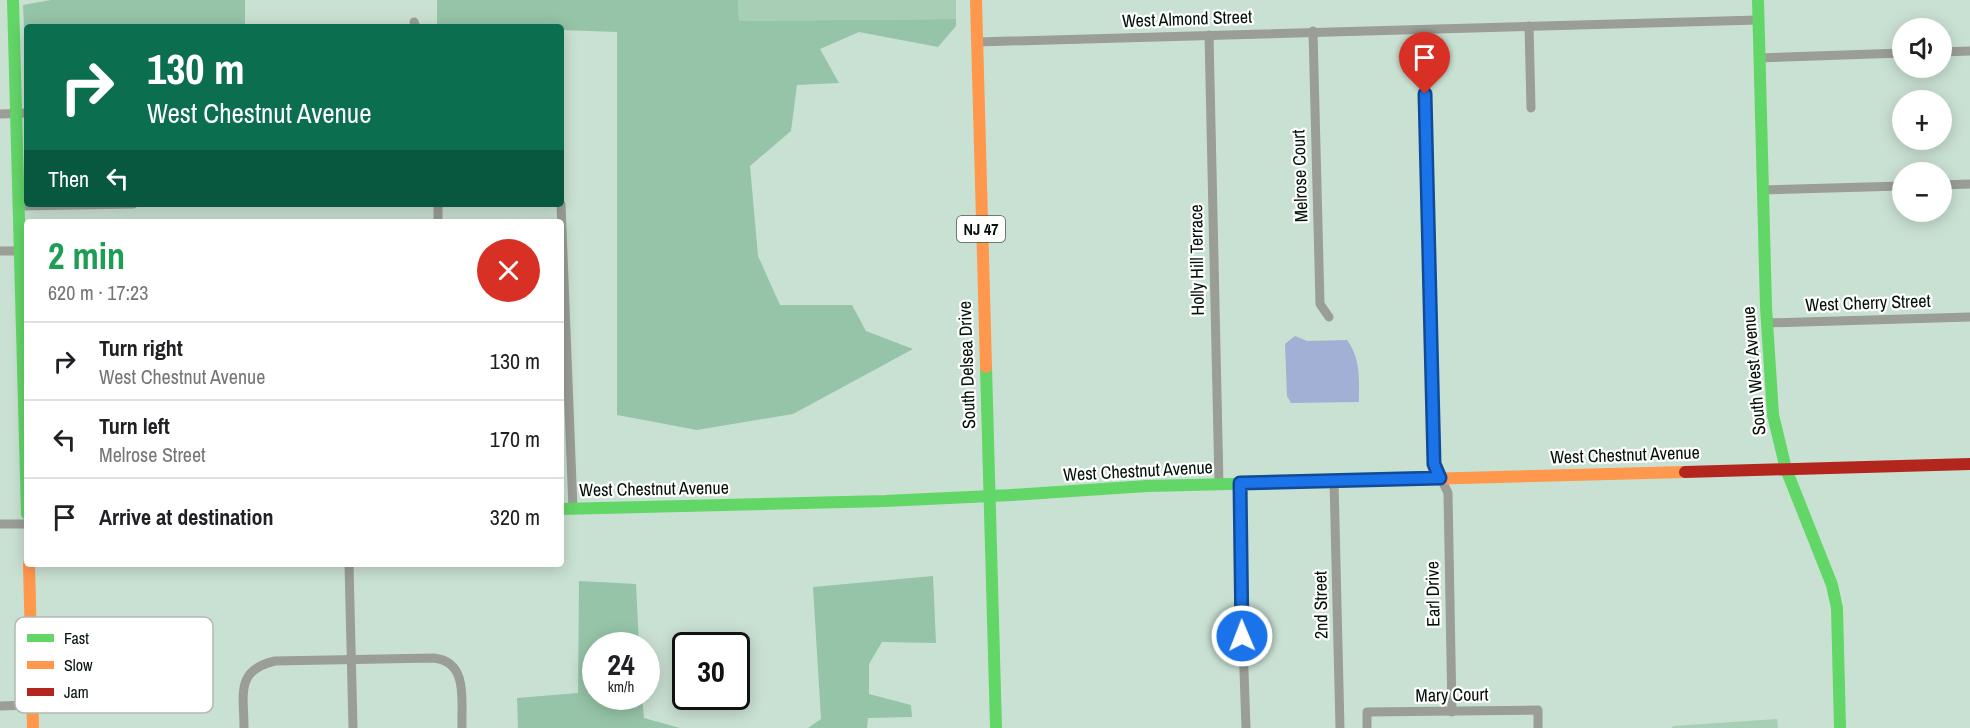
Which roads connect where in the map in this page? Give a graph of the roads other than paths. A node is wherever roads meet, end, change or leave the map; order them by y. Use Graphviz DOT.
graph roads {
  1 [pos="13,0"];
  2 [pos="976,0"];
  3 [pos="1758,0"];
  4 [pos="1758,20"];
  5 [pos="1529,27"];
  6 [pos="1423,30"];
  7 [pos="1312,31"];
  8 [pos="1209,35"];
  9 [pos="977,42"];
  10 [pos="1970,51"];
  11 [pos="1952,52"];
  12 [pos="1892,53"];
  13 [pos="1759,58"];
  14 [pos="1532,108"];
  15 [pos="0,114"];
  16 [pos="21,114"];
  17 [pos="1970,184"];
  18 [pos="1952,185"];
  19 [pos="1892,186"];
  20 [pos="1763,190"];
  21 [pos="18,206"];
  22 [pos="24,206"];
  23 [pos="0,251"];
  24 [pos="20,251"];
  25 [pos="1329,317"];
  26 [pos="1970,317"];
  27 [pos="1767,323"];
  28 [pos="564,356"];
  29 [pos="24,366"];
  30 [pos="1970,464"];
  31 [pos="1786,469"];
  32 [pos="1440,478"];
  33 [pos="1334,481"];
  34 [pos="1240,483"];
  35 [pos="1219,484"];
  36 [pos="989,497"];
  37 [pos="567,509"];
  38 [pos="0,524"];
  39 [pos="24,524"];
  40 [pos="29,567"];
  41 [pos="349,567"];
  42 [pos="30,617"];
  43 [pos="352,660"];
  44 [pos="0,706"];
  45 [pos="15,706"];
  46 [pos="1452,712"];
  47 [pos="32,713"];
  48 [pos="33,728"];
  49 [pos="244,728"];
  50 [pos="353,728"];
  51 [pos="462,728"];
  52 [pos="996,728"];
  53 [pos="1246,728"];
  54 [pos="1340,728"];
  55 [pos="1367,728"];
  56 [pos="1538,728"];
  57 [pos="1840,728"];
  1 -- 16 [label="street"];
  2 -- 9 [label="street, South Delsea Drive / NJ 47"];
  3 -- 4 [label="street, South West Avenue"];
  4 -- 5 [label="street, West Almond Street"];
  4 -- 13 [label="street, South West Avenue"];
  5 -- 6 [label="street, West Almond Street"];
  5 -- 14 [label="street"];
  6 -- 7 [label="street, West Almond Street"];
  6 -- 32 [label="street, Earl Drive"];
  7 -- 8 [label="street, West Almond Street"];
  7 -- 25 [label="street, Melrose Court"];
  8 -- 9 [label="street, West Almond Street"];
  8 -- 35 [label="street, Holly Hill Terrace"];
  9 -- 36 [label="street, South Delsea Drive / NJ 47"];
  10 -- 11 [label="street"];
  12 -- 13 [label="street"];
  13 -- 20 [label="street, South West Avenue"];
  15 -- 16 [label="street"];
  16 -- 21 [label="street"];
  17 -- 18 [label="street"];
  19 -- 20 [label="street"];
  20 -- 27 [label="street, South West Avenue"];
  21 -- 22 [label="street"];
  21 -- 24 [label="street"];
  23 -- 24 [label="street"];
  24 -- 29 [label="street"];
  26 -- 27 [label="street, West Cherry Street"];
  27 -- 31 [label="street, South West Avenue"];
  28 -- 37 [label="street"];
  30 -- 31 [label="street, West Chestnut Avenue"];
  31 -- 32 [label="street, West Chestnut Avenue"];
  31 -- 57 [label="street, South West Avenue"];
  32 -- 33 [label="street, West Chestnut Avenue"];
  32 -- 46 [label="street, Earl Drive"];
  33 -- 34 [label="street, West Chestnut Avenue"];
  33 -- 54 [label="street, 2nd Street"];
  34 -- 35 [label="street, West Chestnut Avenue"];
  34 -- 53 [label="street"];
  35 -- 36 [label="street, West Chestnut Avenue"];
  36 -- 37 [label="street, West Chestnut Avenue"];
  36 -- 52 [label="street, South Delsea Drive / NJ 47"];
  38 -- 39 [label="street"];
  40 -- 42 [label="street"];
  41 -- 43 [label="street"];
  43 -- 49 [label="street"];
  43 -- 50 [label="street"];
  43 -- 51 [label="street"];
  44 -- 45 [label="street"];
  46 -- 55 [label="street, Mary Court"];
  46 -- 56 [label="street, Mary Court"];
  47 -- 48 [label="street"];
}
